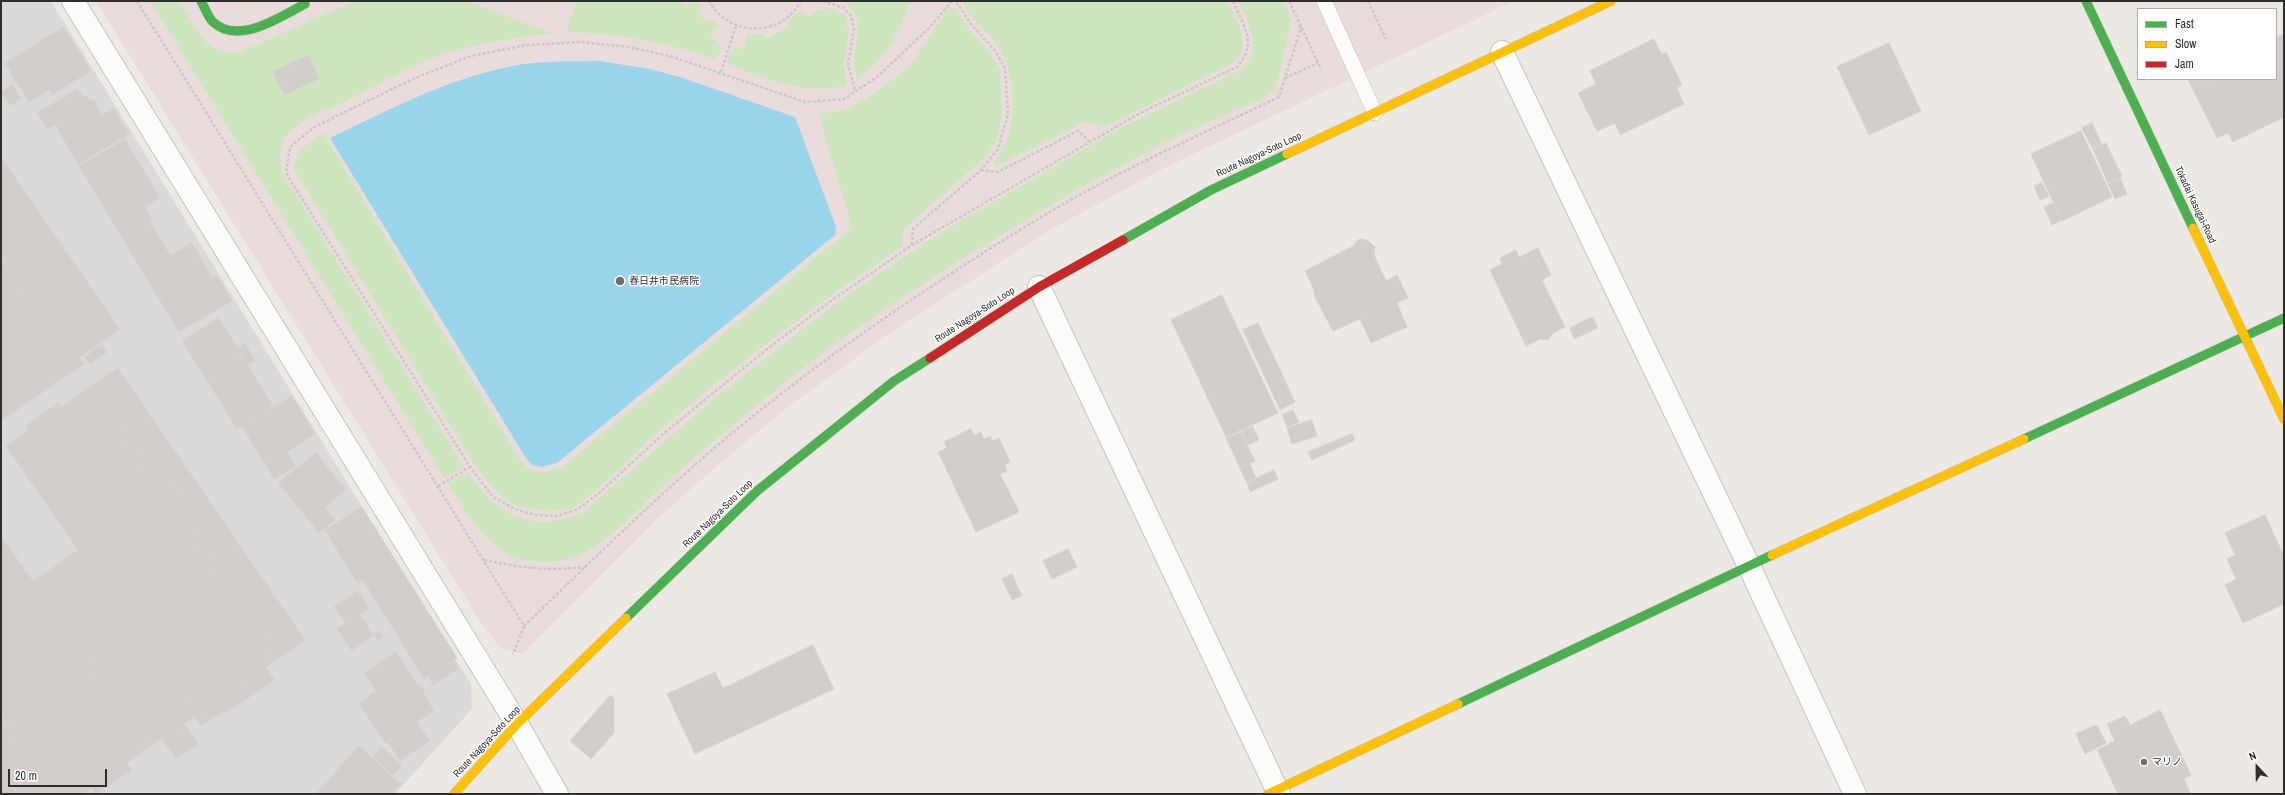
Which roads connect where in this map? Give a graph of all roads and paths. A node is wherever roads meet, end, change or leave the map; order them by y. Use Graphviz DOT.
graph roads {
  1 [pos="73,1"];
  2 [pos="136,1"];
  3 [pos="201,1"];
  4 [pos="709,1"];
  5 [pos="801,1"];
  6 [pos="823,1"];
  7 [pos="952,1"];
  8 [pos="956,1"];
  9 [pos="1232,1"];
  10 [pos="1289,1"];
  11 [pos="1324,1"];
  12 [pos="1368,1"];
  13 [pos="1611,1"];
  14 [pos="2086,1"];
  15 [pos="305,4"];
  16 [pos="736,26"];
  17 [pos="1301,27"];
  18 [pos="1386,40"];
  19 [pos="1502,52"];
  20 [pos="1318,63"];
  21 [pos="1320,67"];
  22 [pos="721,72"];
  23 [pos="1285,78"];
  24 [pos="855,92"];
  25 [pos="1375,113"];
  26 [pos="1089,140"];
  27 [pos="981,170"];
  28 [pos="912,245"];
  29 [pos="1039,287"];
  30 [pos="2284,318"];
  31 [pos="2244,336"];
  32 [pos="2284,419"];
  33 [pos="470,467"];
  34 [pos="437,486"];
  35 [pos="483,560"];
  36 [pos="1749,566"];
  37 [pos="586,567"];
  38 [pos="524,626"];
  39 [pos="513,655"];
  40 [pos="517,724"];
  41 [pos="1275,792"];
  42 [pos="454,794"];
  43 [pos="557,794"];
  44 [pos="1855,794"];
  1 -- 40 [label="street"];
  2 -- 34 [label="path"];
  3 -- 15 [label="street"];
  4 -- 16 [label="path"];
  5 -- 16 [label="path"];
  6 -- 24 [label="path"];
  7 -- 24 [label="path"];
  8 -- 27 [label="path"];
  9 -- 26 [label="path"];
  10 -- 17 [label="path"];
  11 -- 25 [label="lane"];
  12 -- 18 [label="path"];
  13 -- 19 [label="street, Route Nagoya-Soto Loop"];
  14 -- 31 [label="street, Tokadai Kasugai-Road"];
  16 -- 22 [label="path"];
  17 -- 20 [label="path"];
  17 -- 23 [label="path"];
  19 -- 25 [label="street, Route Nagoya-Soto Loop"];
  19 -- 36 [label="street"];
  20 -- 21 [label="path"];
  20 -- 23 [label="path"];
  22 -- 24 [label="path"];
  22 -- 33 [label="path"];
  23 -- 37 [label="path"];
  25 -- 29 [label="street, Route Nagoya-Soto Loop"];
  26 -- 27 [label="path"];
  26 -- 28 [label="path"];
  27 -- 28 [label="path"];
  28 -- 33 [label="path"];
  29 -- 40 [label="street, Route Nagoya-Soto Loop"];
  29 -- 41 [label="street"];
  30 -- 31 [label="street"];
  31 -- 32 [label="street, Tokadai Kasugai-Road"];
  31 -- 36 [label="street"];
  33 -- 34 [label="path"];
  34 -- 35 [label="path"];
  35 -- 37 [label="path"];
  35 -- 38 [label="path"];
  36 -- 41 [label="street"];
  36 -- 44 [label="street"];
  37 -- 38 [label="path"];
  38 -- 39 [label="path"];
  40 -- 42 [label="street, Route Nagoya-Soto Loop"];
  40 -- 43 [label="street"];
}
